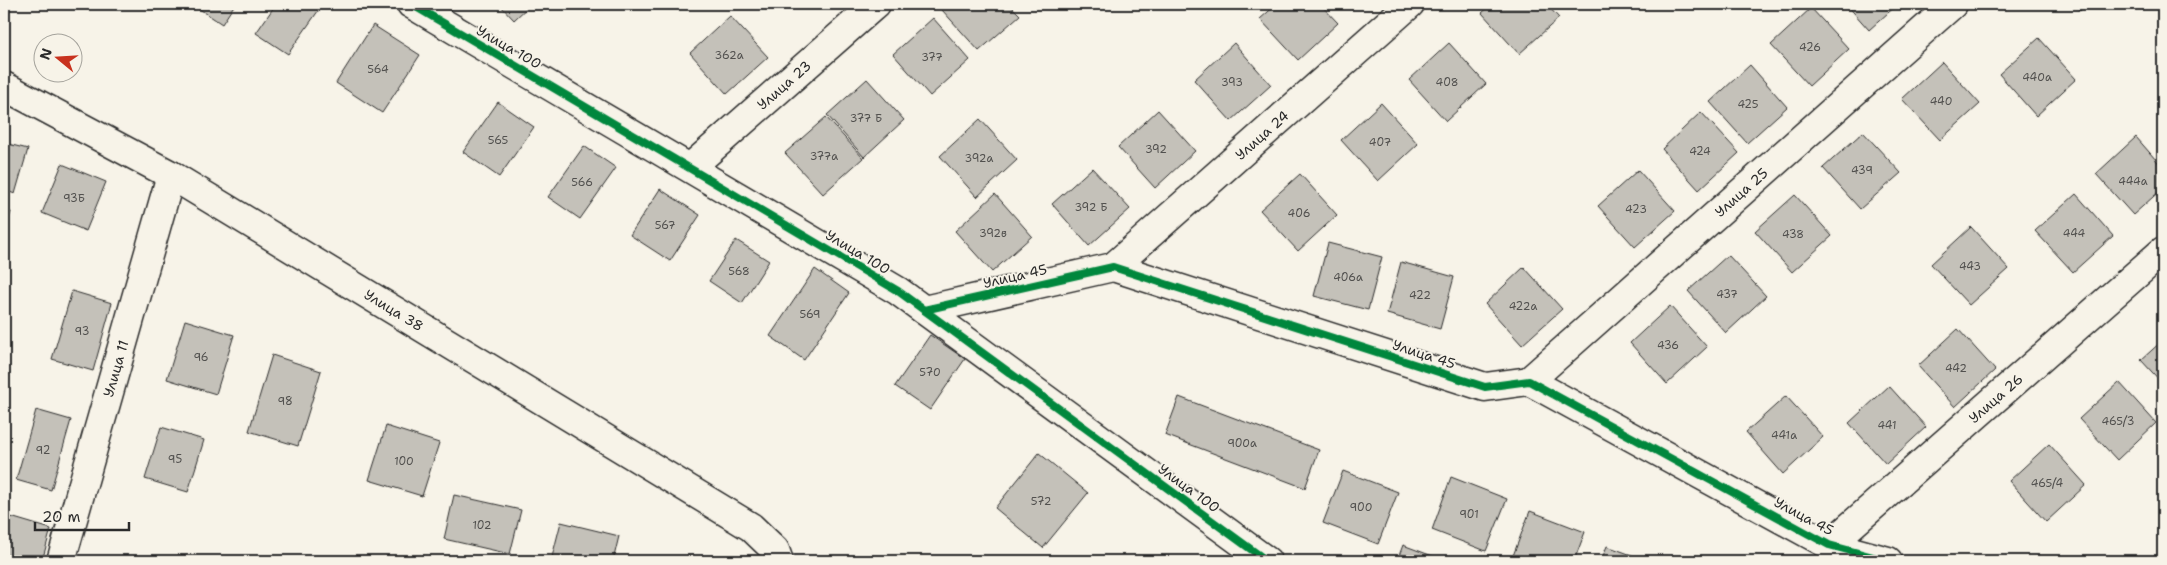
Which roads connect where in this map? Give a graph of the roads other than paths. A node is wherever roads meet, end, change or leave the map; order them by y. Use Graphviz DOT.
graph roads {
  1 [pos="411,4"];
  2 [pos="876,4"];
  3 [pos="1410,4"];
  4 [pos="1953,4"];
  5 [pos="4,86"];
  6 [pos="691,167"];
  7 [pos="171,175"];
  8 [pos="2163,251"];
  9 [pos="1113,267"];
  10 [pos="924,310"];
  11 [pos="1529,381"];
  12 [pos="1829,545"];
  13 [pos="777,556"];
  14 [pos="61,561"];
  15 [pos="1267,561"];
  16 [pos="1888,561"];
  1 -- 6 [label="street, Улица 100"];
  2 -- 6 [label="street, Улица 23"];
  3 -- 9 [label="street, Улица 24"];
  4 -- 11 [label="street, Улица 25"];
  5 -- 7 [label="street, Улица 38"];
  6 -- 10 [label="street, Улица 100"];
  7 -- 13 [label="street, Улица 38"];
  7 -- 14 [label="street, Улица 11"];
  8 -- 12 [label="street, Улица 26"];
  9 -- 10 [label="street, Улица 45"];
  9 -- 11 [label="street, Улица 45"];
  10 -- 15 [label="street, Улица 100"];
  11 -- 12 [label="street, Улица 45"];
  12 -- 16 [label="street, Улица 45"];
}
